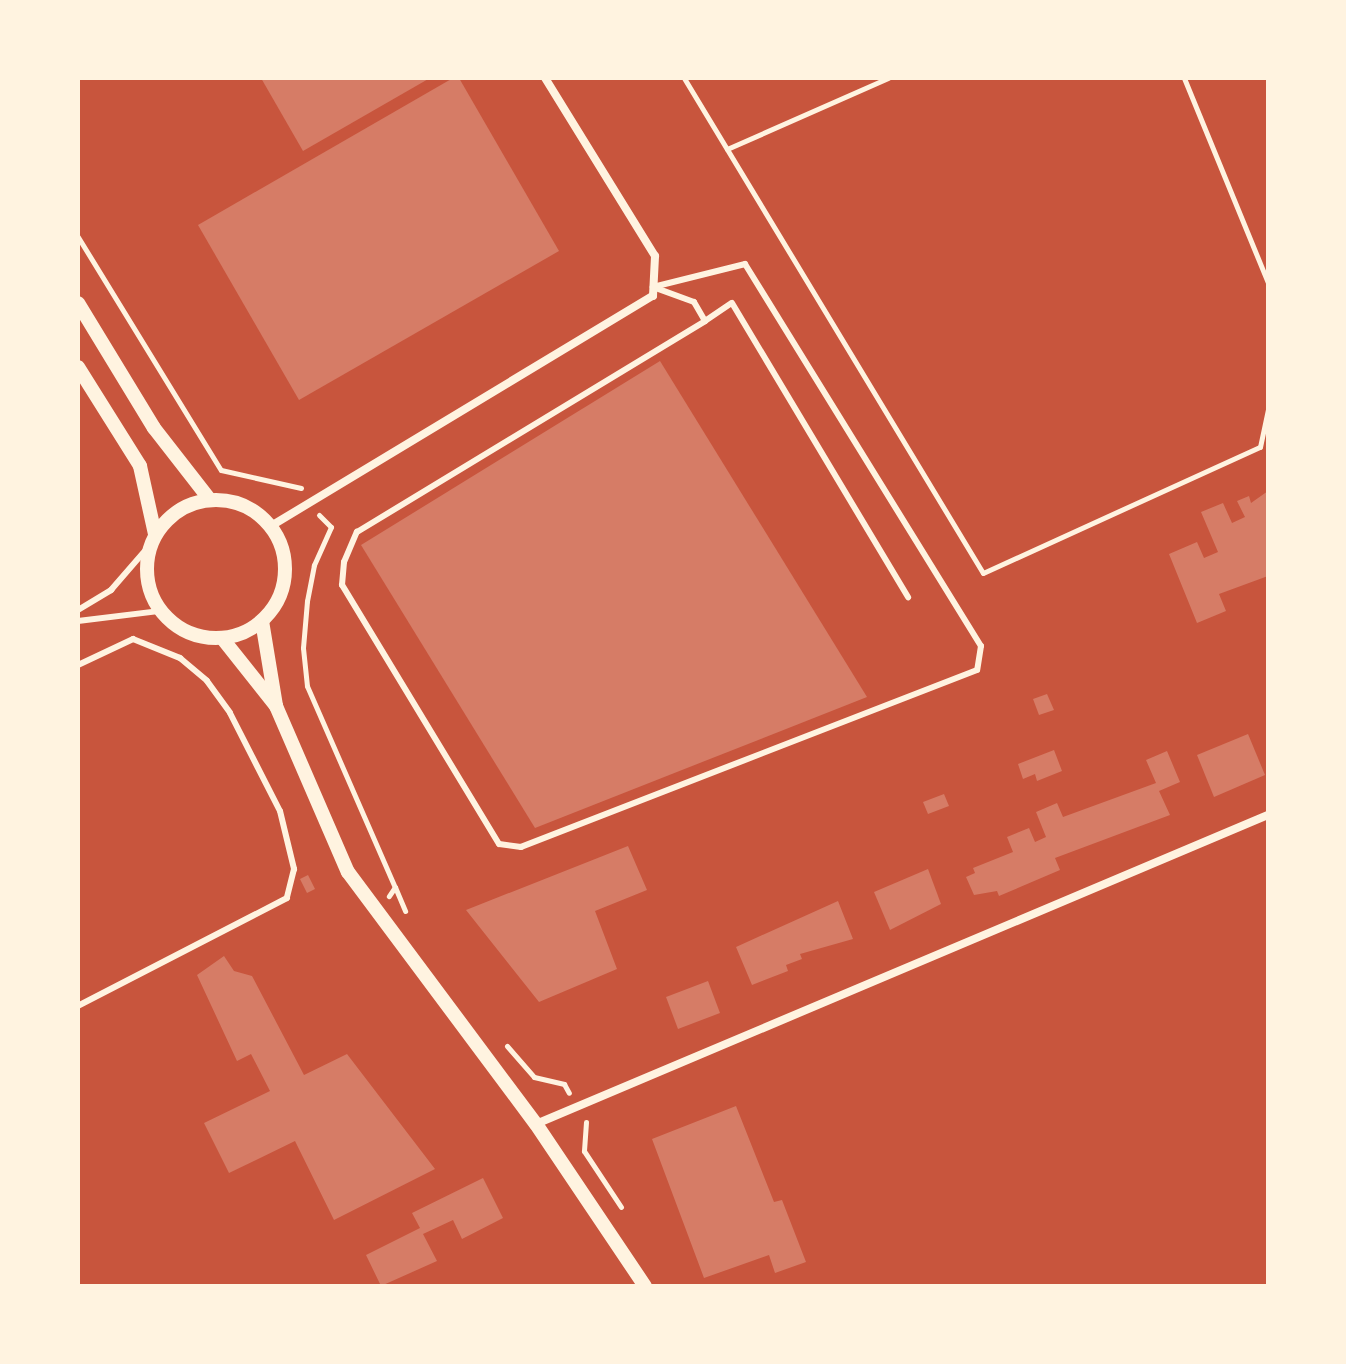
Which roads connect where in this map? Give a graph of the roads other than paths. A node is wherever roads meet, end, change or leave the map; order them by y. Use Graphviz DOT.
graph roads {
  1 [pos="545,78"];
  2 [pos="653,287"];
  3 [pos="78,303"];
  4 [pos="705,321"];
  5 [pos="78,367"];
  6 [pos="210,500"];
  7 [pos="271,526"];
  8 [pos="153,540"];
  9 [pos="908,597"];
  10 [pos="78,610"];
  11 [pos="160,611"];
  12 [pos="78,621"];
  13 [pos="262,621"];
  14 [pos="222,638"];
  15 [pos="78,665"];
  16 [pos="276,706"];
  17 [pos="1268,815"];
  18 [pos="78,1006"];
  19 [pos="536,1124"];
  20 [pos="645,1286"];
  1 -- 2 [label="street"];
  2 -- 4 [label="lane"];
  2 -- 4 [label="lane"];
  2 -- 7 [label="street"];
  3 -- 6 [label="street"];
  4 -- 9 [label="lane"];
  5 -- 8 [label="street"];
  6 -- 7 [label="street"];
  6 -- 8 [label="street"];
  7 -- 13 [label="street"];
  8 -- 10 [label="lane"];
  8 -- 11 [label="street"];
  11 -- 12 [label="lane"];
  11 -- 14 [label="street"];
  13 -- 14 [label="street"];
  13 -- 16 [label="street"];
  14 -- 16 [label="street"];
  15 -- 18 [label="lane"];
  16 -- 19 [label="street"];
  17 -- 19 [label="street"];
  19 -- 20 [label="street"];
}
